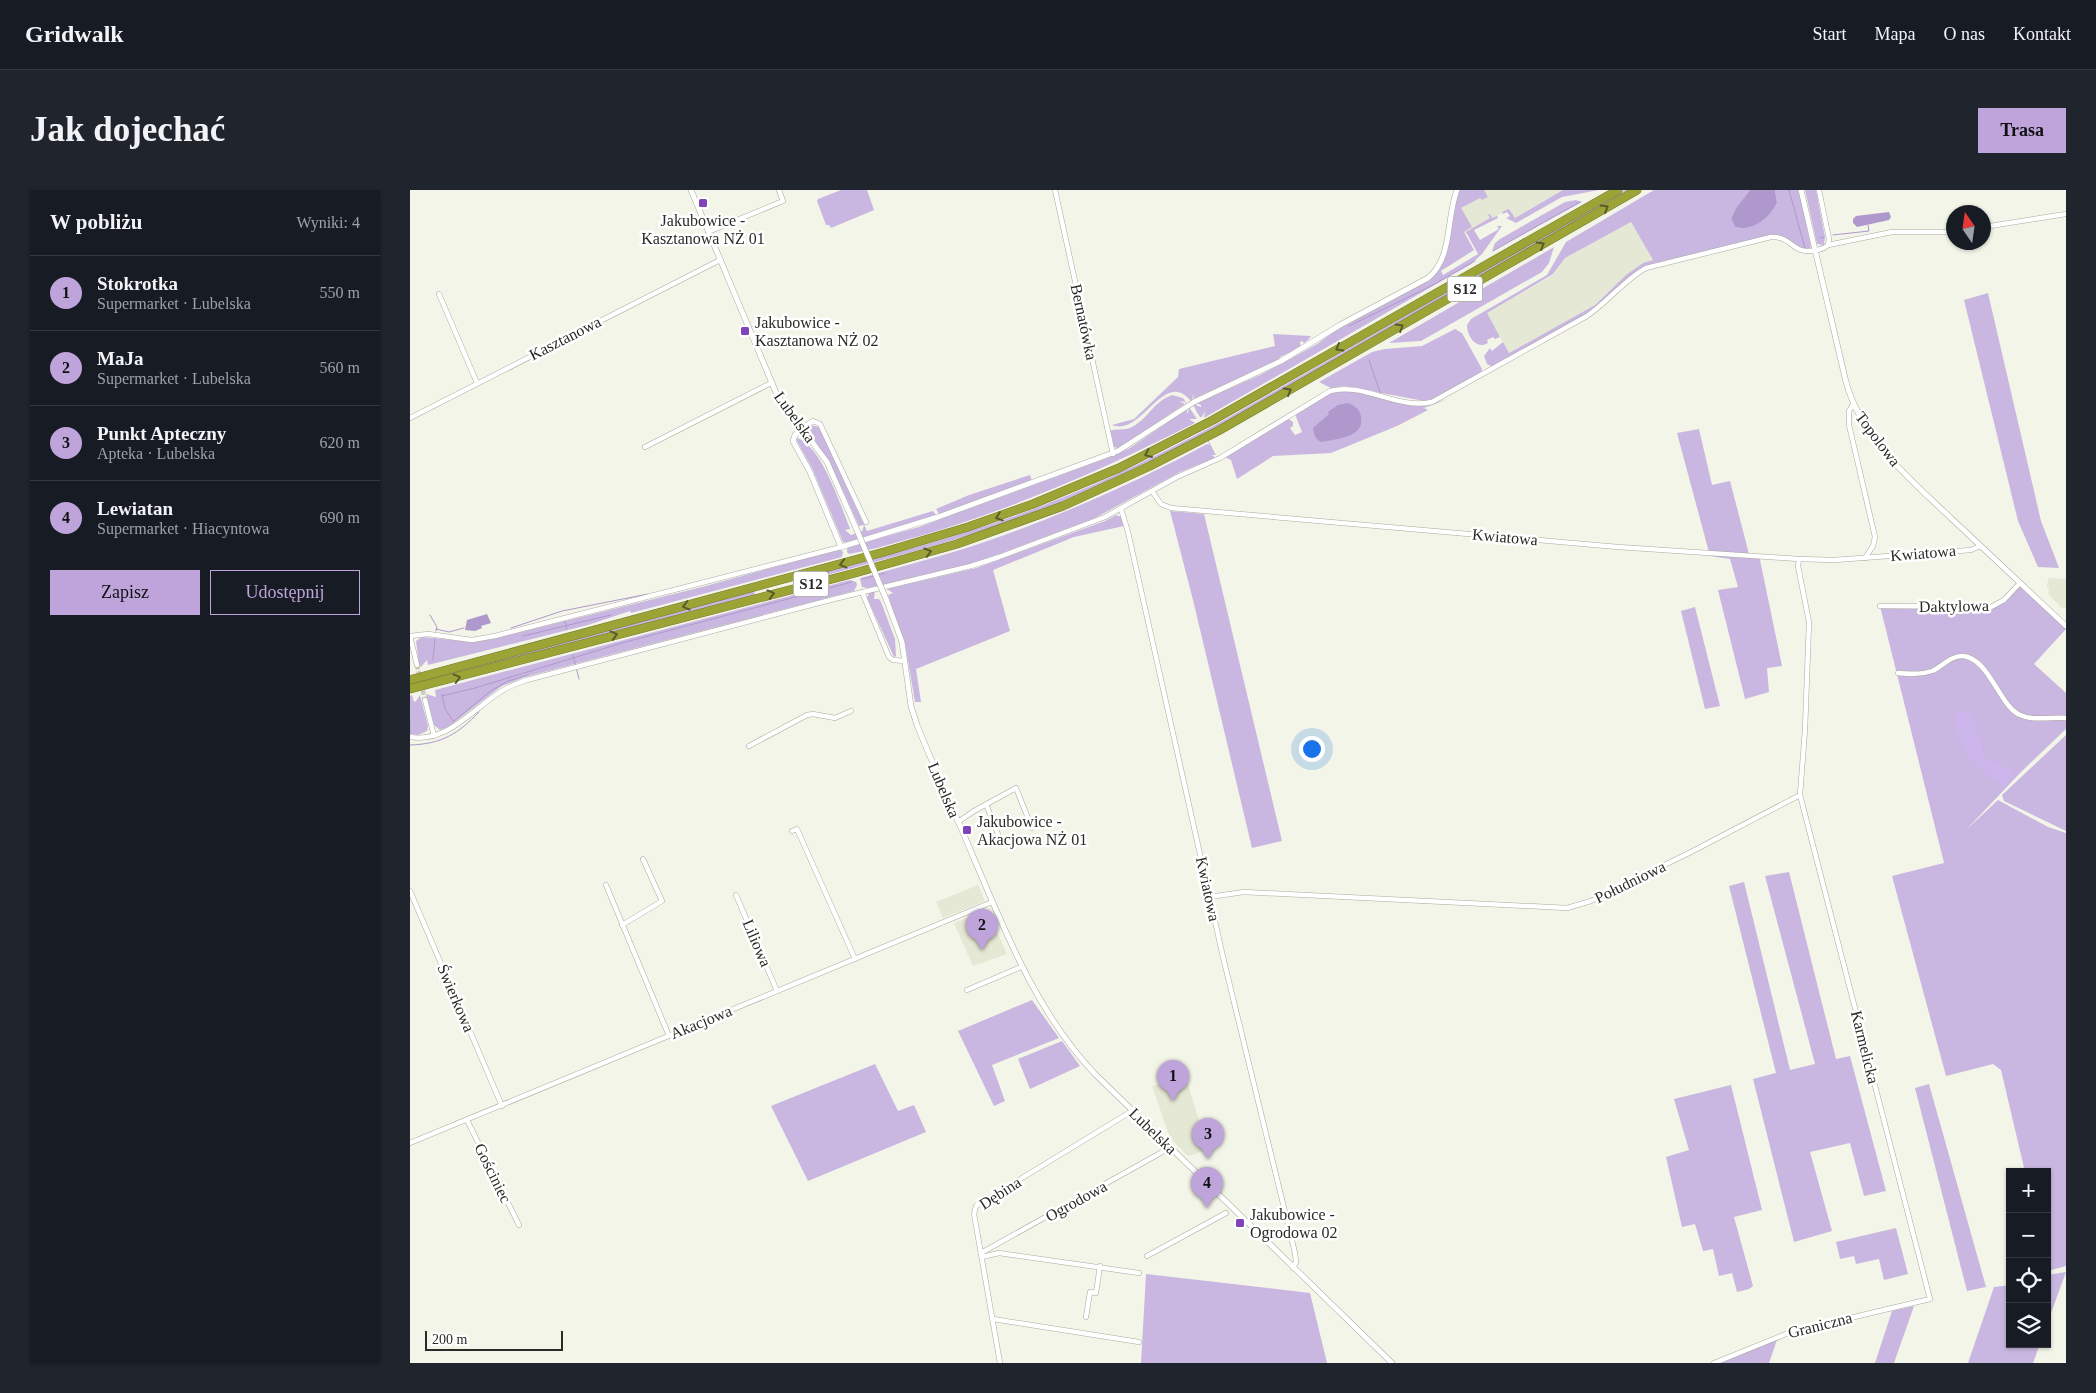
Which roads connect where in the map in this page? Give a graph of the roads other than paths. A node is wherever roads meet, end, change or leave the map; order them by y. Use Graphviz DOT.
graph roads {
  1 [pos="691,190"];
  2 [pos="779,190"];
  3 [pos="1054,190"];
  4 [pos="1457,190"];
  5 [pos="1618,190"];
  6 [pos="1637,190"];
  7 [pos="1801,190"];
  8 [pos="1818,190"];
  9 [pos="2066,214"];
  10 [pos="1991,226"];
  11 [pos="708,232"];
  12 [pos="1946,232"];
  13 [pos="1828,245"];
  14 [pos="1815,251"];
  15 [pos="720,260"];
  16 [pos="439,294"];
  17 [pos="772,382"];
  18 [pos="477,383"];
  19 [pos="1853,405"];
  20 [pos="410,418"];
  21 [pos="802,428"];
  22 [pos="645,447"];
  23 [pos="1113,454"];
  24 [pos="1152,492"];
  25 [pos="1121,509"];
  26 [pos="866,522"];
  27 [pos="1980,546"];
  28 [pos="841,547"];
  29 [pos="1865,558"];
  30 [pos="1799,560"];
  31 [pos="2020,583"];
  32 [pos="862,592"];
  33 [pos="1880,606"];
  34 [pos="2066,626"];
  35 [pos="410,636"];
  36 [pos="905,660"];
  37 [pos="417,665"];
  38 [pos="1898,673"];
  39 [pos="410,680"];
  40 [pos="410,689"];
  41 [pos="425,700"];
  42 [pos="851,711"];
  43 [pos="2066,718"];
  44 [pos="434,736"];
  45 [pos="410,737"];
  46 [pos="749,746"];
  47 [pos="1800,795"];
  48 [pos="986,804"];
  49 [pos="958,822"];
  50 [pos="1032,828"];
  51 [pos="792,831"];
  52 [pos="1001,842"];
  53 [pos="643,859"];
  54 [pos="606,885"];
  55 [pos="410,891"];
  56 [pos="736,895"];
  57 [pos="1209,897"];
  58 [pos="992,902"];
  59 [pos="622,925"];
  60 [pos="855,959"];
  61 [pos="1021,967"];
  62 [pos="967,990"];
  63 [pos="778,991"];
  64 [pos="669,1036"];
  65 [pos="502,1106"];
  66 [pos="1132,1111"];
  67 [pos="467,1120"];
  68 [pos="410,1143"];
  69 [pos="1169,1147"];
  70 [pos="1226,1213"];
  71 [pos="519,1225"];
  72 [pos="982,1255"];
  73 [pos="1147,1256"];
  74 [pos="1100,1266"];
  75 [pos="1293,1268"];
  76 [pos="1139,1273"];
  77 [pos="1930,1299"];
  78 [pos="1086,1317"];
  79 [pos="993,1319"];
  80 [pos="1139,1342"];
  81 [pos="1000,1363"];
  82 [pos="1392,1363"];
  83 [pos="1714,1363"];
  1 -- 11 [label="street, Lubelska"];
  2 -- 11 [label="street"];
  3 -- 23 [label="street, Bernatówka"];
  4 -- 23 [label="street"];
  5 -- 39 [label="highway, S12, one-way"];
  40 -- 6 [label="highway, S12, one-way"];
  7 -- 14 [label="street, Topolowa"];
  8 -- 13 [label="street"];
  9 -- 10 [label="street"];
  11 -- 15 [label="street, Lubelska"];
  12 -- 13 [label="street"];
  13 -- 14 [label="street"];
  14 -- 19 [label="street, Topolowa"];
  14 -- 24 [label="street"];
  15 -- 17 [label="street, Lubelska"];
  15 -- 18 [label="street, Kasztanowa"];
  16 -- 18 [label="street"];
  17 -- 21 [label="street, Lubelska"];
  17 -- 22 [label="street"];
  18 -- 20 [label="street, Kasztanowa"];
  19 -- 27 [label="street, Topolowa"];
  19 -- 29 [label="street, Kwiatowa"];
  21 -- 26 [label="street"];
  21 -- 28 [label="street"];
  21 -- 36 [label="street, Lubelska, bridge"];
  23 -- 28 [label="street"];
  24 -- 25 [label="street"];
  24 -- 30 [label="street, Kwiatowa"];
  25 -- 32 [label="street"];
  25 -- 57 [label="street, Kwiatowa"];
  27 -- 29 [label="street, Kwiatowa"];
  27 -- 31 [label="street, Topolowa"];
  28 -- 35 [label="street"];
  29 -- 30 [label="street, Kwiatowa"];
  30 -- 47 [label="street"];
  31 -- 33 [label="street, Daktylowa"];
  31 -- 34 [label="street, Topolowa"];
  32 -- 36 [label="street"];
  32 -- 44 [label="street"];
  35 -- 37 [label="street"];
  36 -- 49 [label="street, Lubelska"];
  38 -- 43 [label="street"];
  41 -- 44 [label="street"];
  42 -- 46 [label="street"];
  44 -- 45 [label="street"];
  47 -- 57 [label="street, Południowa"];
  47 -- 77 [label="street, Karmelicka"];
  48 -- 49 [label="street"];
  48 -- 50 [label="street"];
  48 -- 52 [label="street"];
  49 -- 58 [label="street, Lubelska"];
  51 -- 60 [label="street"];
  53 -- 59 [label="street"];
  54 -- 59 [label="street"];
  55 -- 65 [label="street, Świerkowa"];
  56 -- 63 [label="street, Liliowa"];
  57 -- 75 [label="street, Kwiatowa"];
  58 -- 60 [label="street, Akacjowa"];
  58 -- 61 [label="street, Lubelska"];
  59 -- 64 [label="street"];
  60 -- 63 [label="street, Akacjowa"];
  61 -- 62 [label="street"];
  61 -- 66 [label="street, Lubelska"];
  63 -- 64 [label="street, Akacjowa"];
  64 -- 65 [label="street, Akacjowa"];
  65 -- 67 [label="street, Akacjowa"];
  66 -- 69 [label="street, Lubelska"];
  66 -- 72 [label="street, Dębina"];
  67 -- 68 [label="street, Akacjowa"];
  67 -- 71 [label="street, Gościniec"];
  69 -- 72 [label="street, Ogrodowa"];
  69 -- 75 [label="street, Lubelska"];
  70 -- 73 [label="street"];
  72 -- 74 [label="street"];
  72 -- 79 [label="street, Dębina"];
  74 -- 76 [label="street"];
  74 -- 78 [label="street"];
  75 -- 82 [label="street, Lubelska"];
  77 -- 83 [label="street, Graniczna"];
  79 -- 80 [label="street"];
  79 -- 81 [label="street, Dębina"];
}
